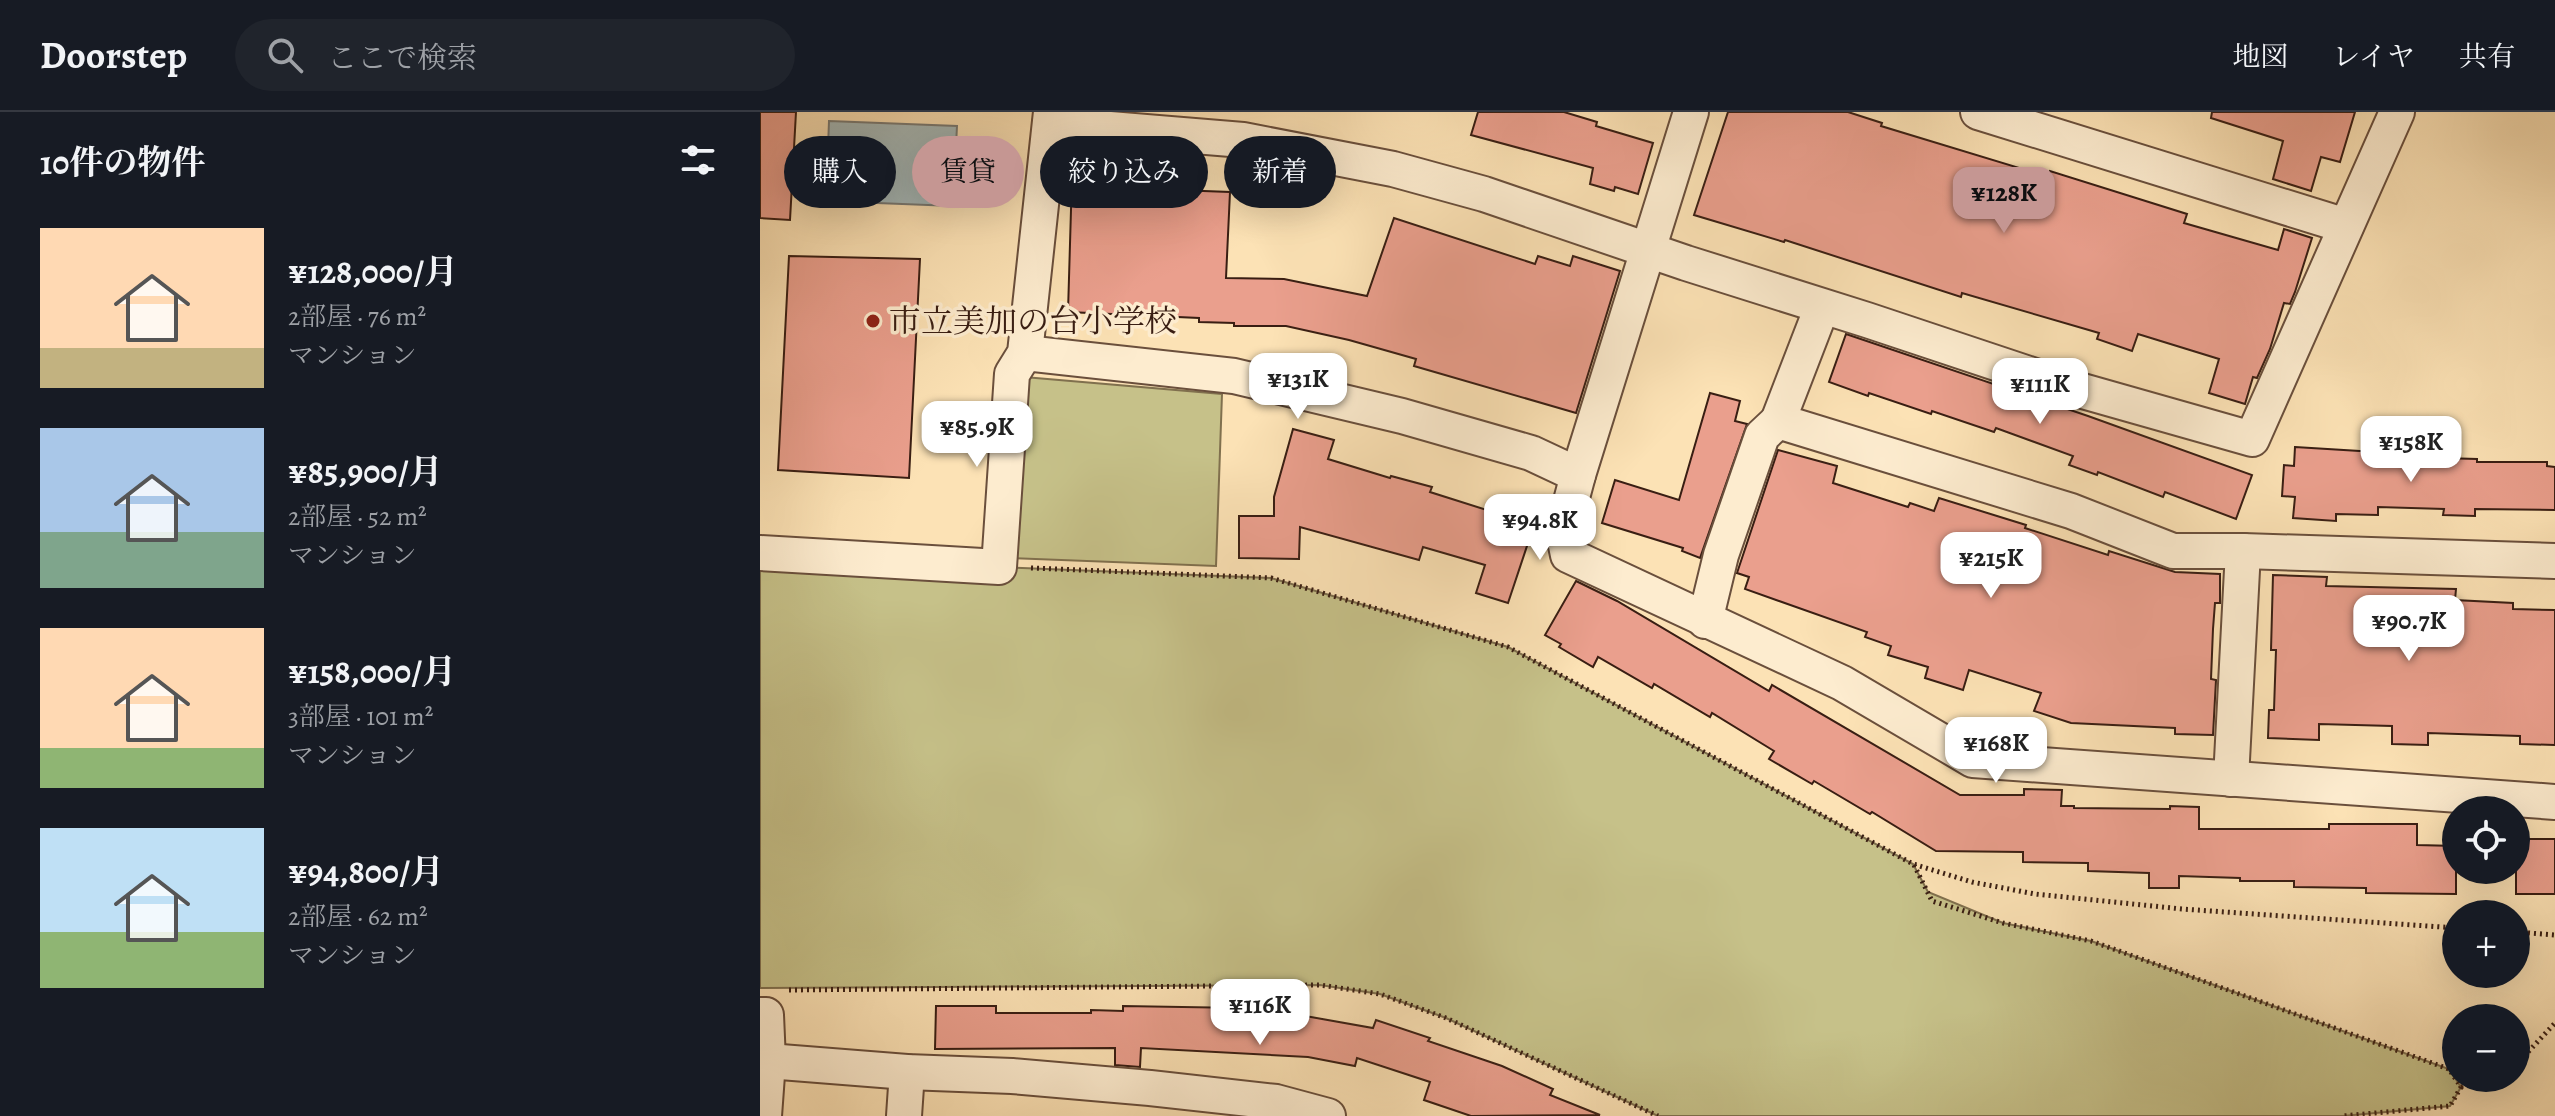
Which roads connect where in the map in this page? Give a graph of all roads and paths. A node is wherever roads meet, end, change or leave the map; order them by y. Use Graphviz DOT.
graph roads {
  1 [pos="1691,112"];
  2 [pos="1978,112"];
  3 [pos="2397,112"];
  4 [pos="1050,118"];
  5 [pos="2346,226"];
  6 [pos="1649,250"];
  7 [pos="1822,307"];
  8 [pos="1025,353"];
  9 [pos="1778,421"];
  10 [pos="1578,475"];
  11 [pos="2243,551"];
  12 [pos="760,553"];
  13 [pos="2555,561"];
  14 [pos="999,567"];
  15 [pos="1705,621"];
  16 [pos="2231,779"];
  17 [pos="2555,802"];
  18 [pos="1913,864"];
  19 [pos="2442,927"];
  20 [pos="2530,933"];
  21 [pos="2555,935"];
  22 [pos="768,1002"];
  23 [pos="2555,1023"];
  24 [pos="2530,1050"];
  25 [pos="768,1061"];
  26 [pos="2442,1066"];
  27 [pos="907,1072"];
  28 [pos="2458,1092"];
  29 [pos="764,1116"];
  30 [pos="904,1116"];
  31 [pos="1328,1116"];
  32 [pos="1658,1116"];
  33 [pos="2343,1116"];
  1 -- 6 [label="street"];
  2 -- 5 [label="street"];
  3 -- 5 [label="street"];
  4 -- 6 [label="street"];
  4 -- 8 [label="street"];
  5 -- 7 [label="street"];
  6 -- 7 [label="street"];
  6 -- 10 [label="street"];
  7 -- 9 [label="street"];
  8 -- 10 [label="street"];
  8 -- 14 [label="street"];
  9 -- 11 [label="street"];
  9 -- 15 [label="street"];
  10 -- 15 [label="street"];
  11 -- 13 [label="street"];
  11 -- 16 [label="street"];
  12 -- 14 [label="street"];
  14 -- 18 [label="path"];
  15 -- 16 [label="street"];
  16 -- 17 [label="street"];
  18 -- 19 [label="path"];
  18 -- 26 [label="path"];
  20 -- 21 [label="path"];
  22 -- 25 [label="street"];
  22 -- 32 [label="path"];
  23 -- 24 [label="path"];
  25 -- 27 [label="street"];
  25 -- 29 [label="street"];
  27 -- 30 [label="street"];
  27 -- 31 [label="street"];
  28 -- 33 [label="path"];
}
